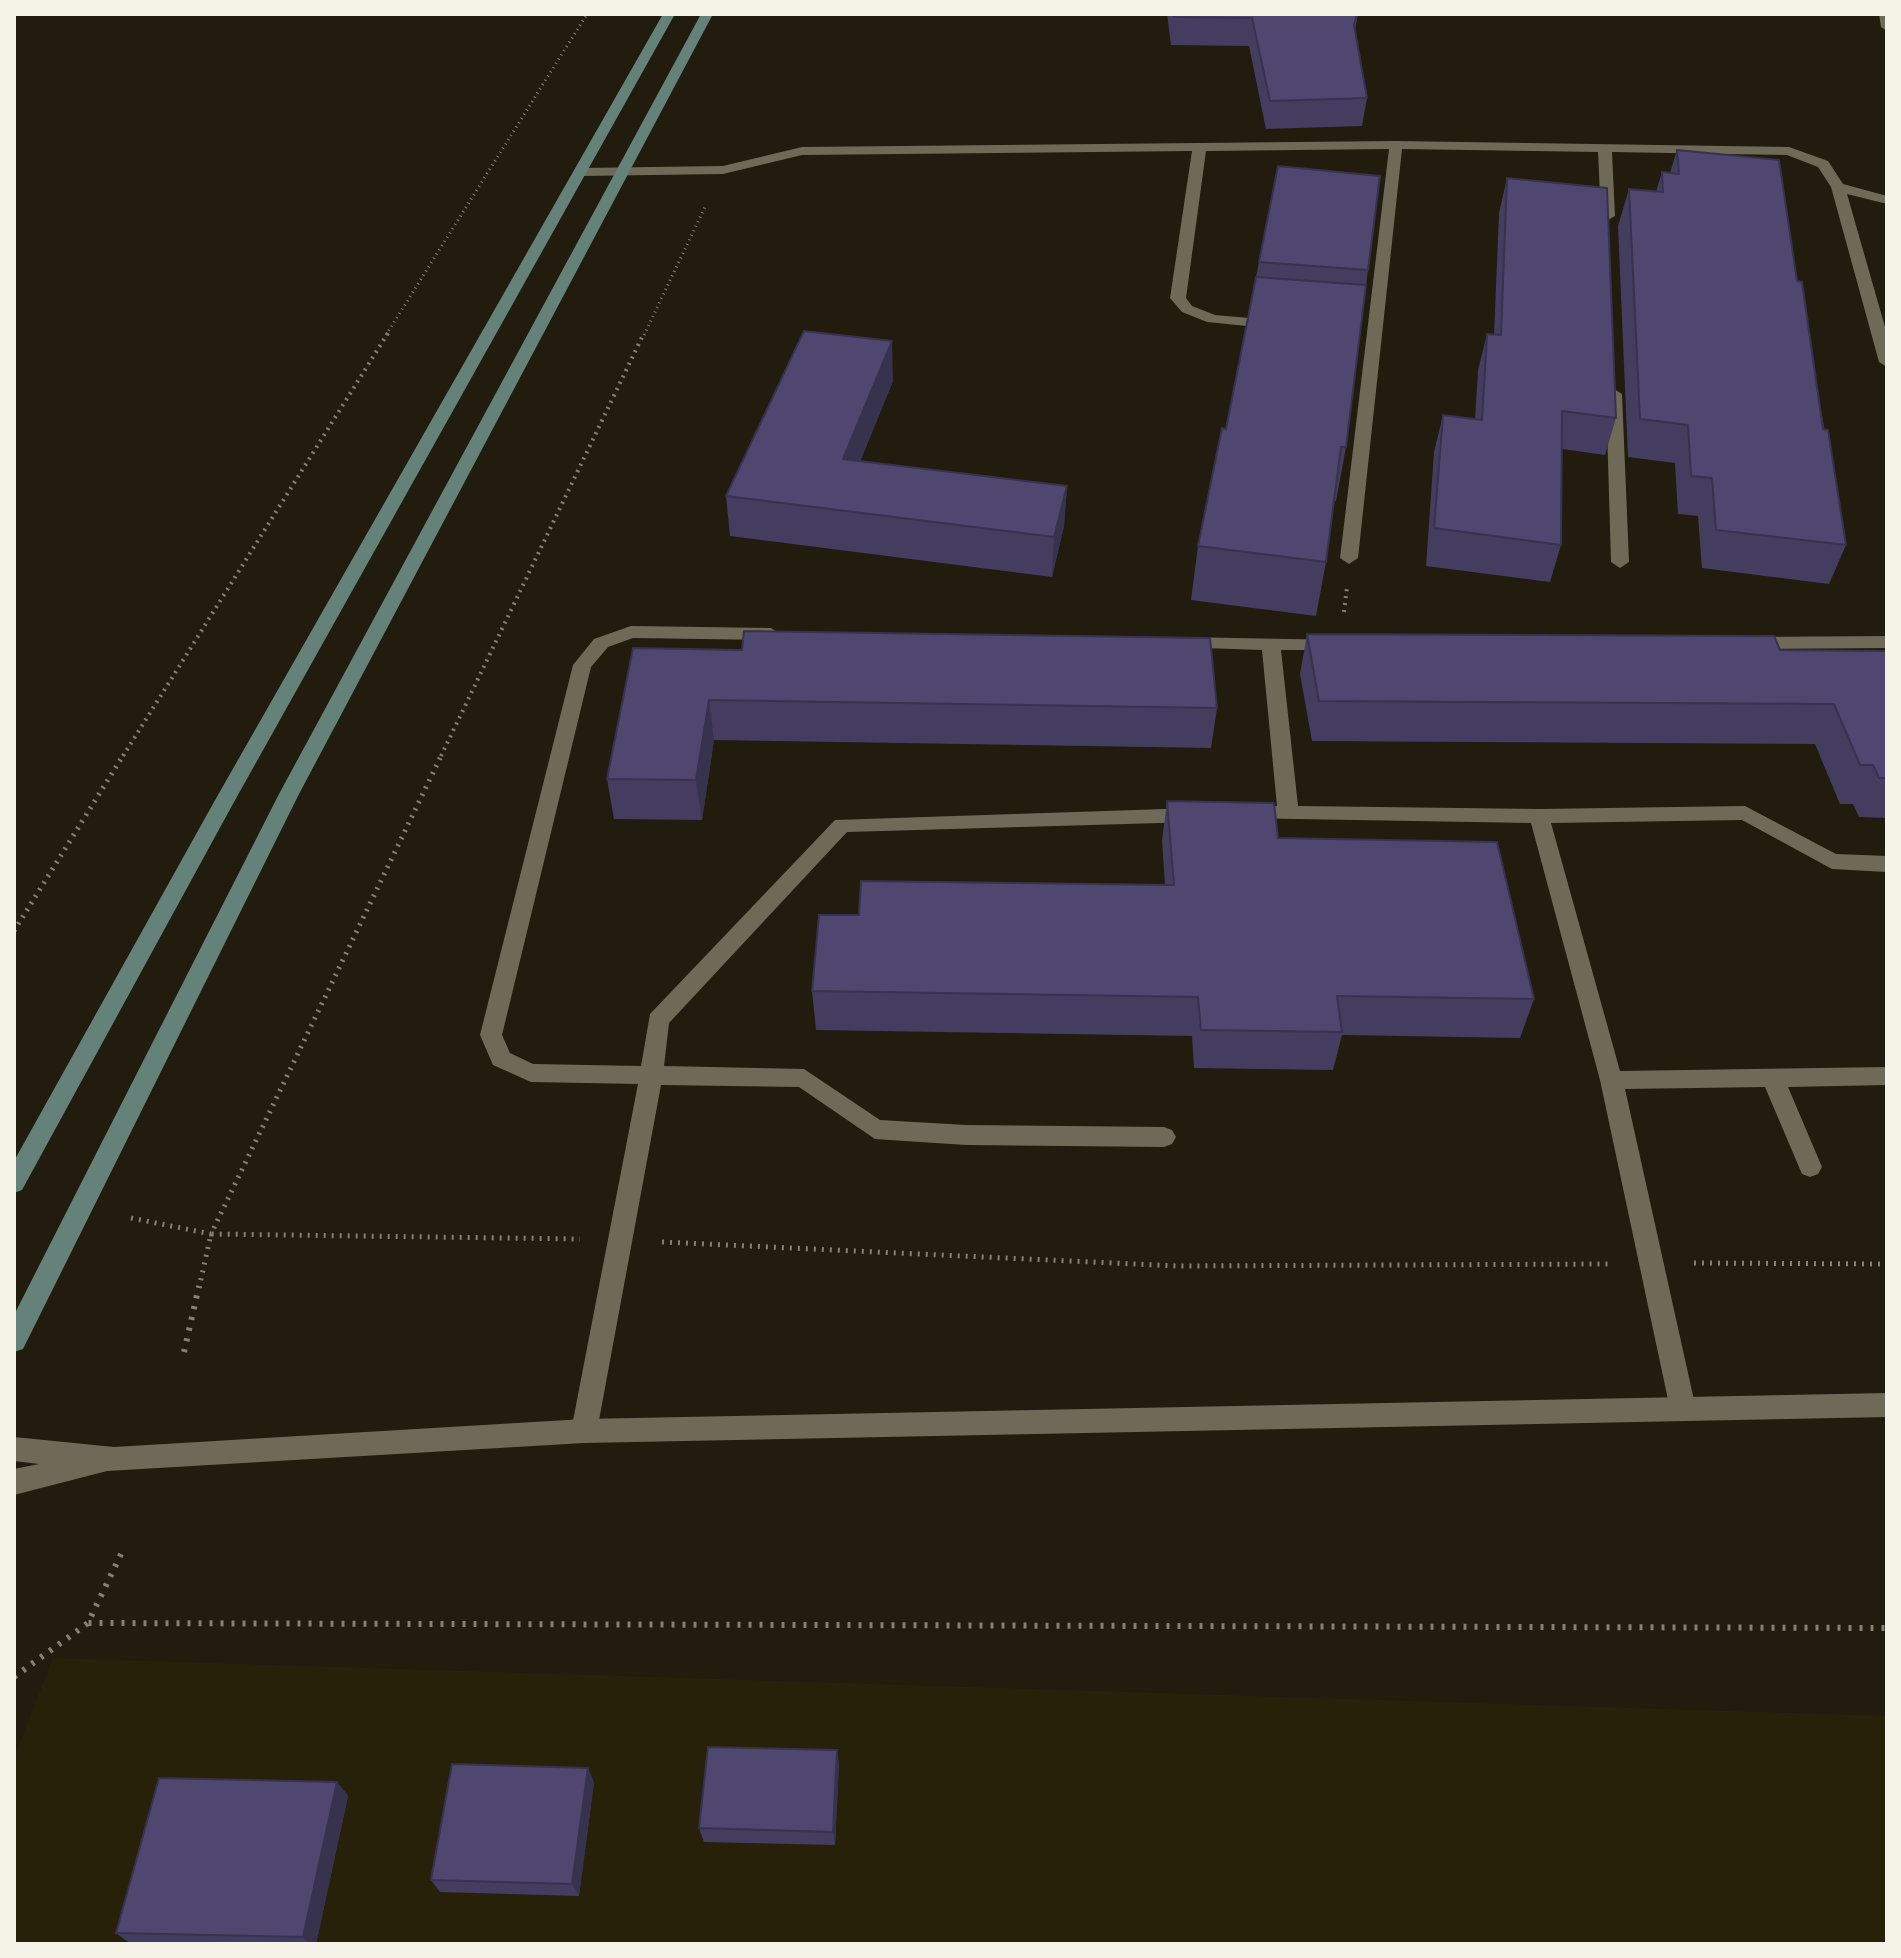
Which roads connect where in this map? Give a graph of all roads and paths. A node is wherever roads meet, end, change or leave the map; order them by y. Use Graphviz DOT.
graph roads {
  1 [pos="587,14"];
  2 [pos="669,14"];
  3 [pos="707,14"];
  4 [pos="1885,14"];
  5 [pos="1887,27"];
  6 [pos="1396,145"];
  7 [pos="1200,147"];
  8 [pos="1605,149"];
  9 [pos="723,170"];
  10 [pos="582,172"];
  11 [pos="624,173"];
  12 [pos="1838,187"];
  13 [pos="1887,200"];
  14 [pos="1608,228"];
  15 [pos="1287,324"];
  16 [pos="1887,362"];
  17 [pos="1613,371"];
  18 [pos="1349,558"];
  19 [pos="1620,562"];
  20 [pos="791,635"];
  21 [pos="1159,642"];
  22 [pos="1887,642"];
  23 [pos="1729,643"];
  24 [pos="1350,644"];
  25 [pos="1271,645"];
  26 [pos="1288,812"];
  27 [pos="1539,816"];
  28 [pos="1887,864"];
  29 [pos="14,931"];
  30 [pos="652,1073"];
  31 [pos="1772,1076"];
  32 [pos="1887,1076"];
  33 [pos="1611,1080"];
  34 [pos="1164,1137"];
  35 [pos="1810,1167"];
  36 [pos="14,1183"];
  37 [pos="131,1218"];
  38 [pos="211,1234"];
  39 [pos="621,1240"];
  40 [pos="1652,1263"];
  41 [pos="1887,1264"];
  42 [pos="14,1341"];
  43 [pos="184,1352"];
  44 [pos="1887,1405"];
  45 [pos="1683,1409"];
  46 [pos="584,1431"];
  47 [pos="14,1449"];
  48 [pos="114,1459"];
  49 [pos="14,1482"];
  50 [pos="121,1554"];
  51 [pos="88,1623"];
  52 [pos="1887,1628"];
  53 [pos="14,1677"];
  1 -- 29 [label="path"];
  2 -- 10 [label="main road"];
  3 -- 11 [label="main road"];
  4 -- 5 [label="street"];
  6 -- 7 [label="street"];
  6 -- 8 [label="street"];
  6 -- 18 [label="street"];
  7 -- 9 [label="street"];
  7 -- 15 [label="street"];
  8 -- 12 [label="street"];
  8 -- 14 [label="street"];
  9 -- 11 [label="street"];
  9 -- 38 [label="path"];
  10 -- 11 [label="street"];
  10 -- 36 [label="main road"];
  11 -- 42 [label="main road"];
  12 -- 13 [label="street"];
  12 -- 16 [label="street"];
  17 -- 19 [label="street"];
  20 -- 30 [label="street"];
  21 -- 25 [label="street"];
  22 -- 23 [label="street"];
  24 -- 25 [label="street"];
  25 -- 26 [label="street"];
  26 -- 27 [label="street"];
  26 -- 30 [label="street"];
  27 -- 28 [label="street"];
  27 -- 33 [label="street"];
  30 -- 34 [label="street"];
  30 -- 39 [label="street"];
  31 -- 32 [label="street"];
  31 -- 33 [label="street"];
  31 -- 35 [label="street"];
  33 -- 40 [label="street"];
  37 -- 38 [label="path"];
  38 -- 39 [label="path"];
  38 -- 43 [label="path"];
  39 -- 40 [label="path"];
  39 -- 46 [label="street"];
  40 -- 41 [label="path"];
  40 -- 45 [label="street"];
  44 -- 45 [label="street"];
  45 -- 46 [label="street"];
  46 -- 48 [label="street"];
  47 -- 48 [label="street"];
  48 -- 49 [label="street"];
  50 -- 51 [label="path"];
  51 -- 52 [label="path"];
  51 -- 53 [label="path"];
}
